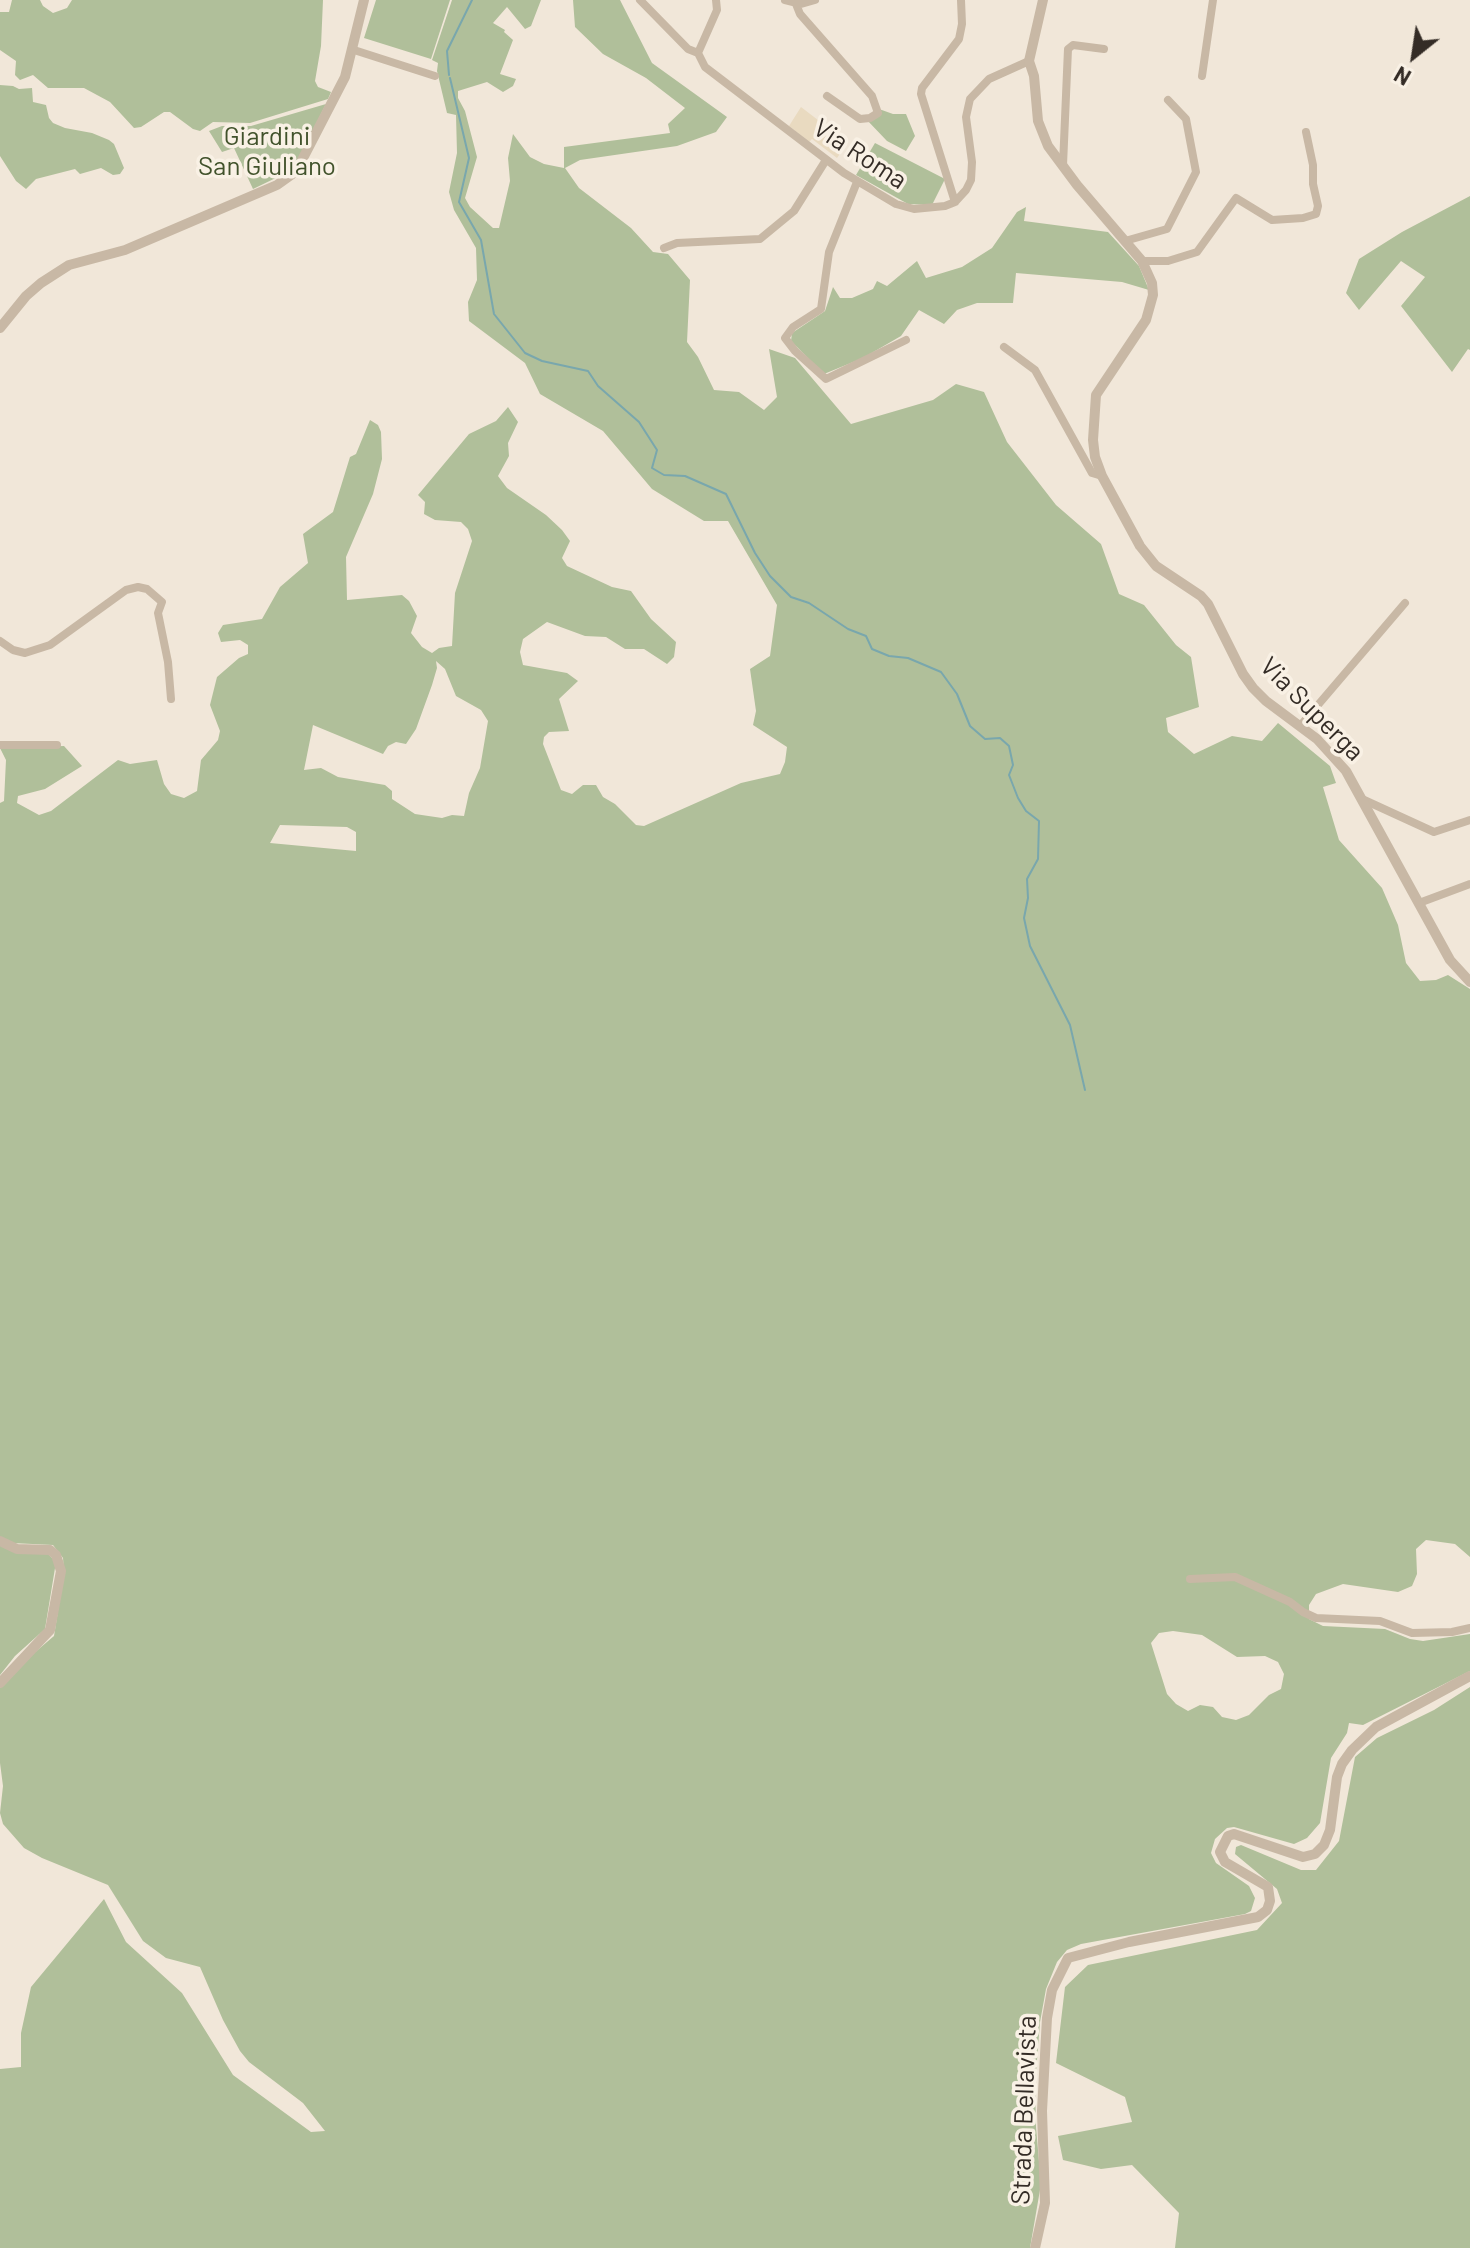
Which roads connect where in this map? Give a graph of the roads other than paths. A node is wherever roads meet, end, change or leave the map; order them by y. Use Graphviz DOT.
graph roads {
  1 [pos="364,0"];
  2 [pos="640,0"];
  3 [pos="716,0"];
  4 [pos="785,0"];
  5 [pos="815,0"];
  6 [pos="961,0"];
  7 [pos="1043,0"];
  8 [pos="1050,0"];
  9 [pos="1213,0"];
  10 [pos="796,4"];
  11 [pos="1035,36"];
  12 [pos="358,51"];
  13 [pos="1098,51"];
  14 [pos="698,53"];
  15 [pos="1029,61"];
  16 [pos="435,76"];
  17 [pos="1202,76"];
  18 [pos="827,96"];
  19 [pos="1168,100"];
  20 [pos="1306,132"];
  21 [pos="826,160"];
  22 [pos="1063,166"];
  23 [pos="857,182"];
  24 [pos="955,202"];
  25 [pos="1125,241"];
  26 [pos="664,248"];
  27 [pos="1142,261"];
  28 [pos="0,328"];
  29 [pos="906,340"];
  30 [pos="1004,347"];
  31 [pos="1102,476"];
  32 [pos="1405,603"];
  33 [pos="0,641"];
  34 [pos="171,699"];
  35 [pos="1300,726"];
  36 [pos="0,745"];
  37 [pos="57,745"];
  38 [pos="1362,799"];
  39 [pos="1470,820"];
  40 [pos="1470,884"];
  41 [pos="1419,903"];
  42 [pos="1470,982"];
  43 [pos="0,1541"];
  44 [pos="1190,1579"];
  45 [pos="1470,1628"];
  46 [pos="1470,1676"];
  47 [pos="0,1683"];
  48 [pos="1035,2248"];
  1 -- 12 [label="street"];
  2 -- 14 [label="street, Via Roma"];
  3 -- 14 [label="street"];
  4 -- 10 [label="street"];
  5 -- 10 [label="street"];
  6 -- 24 [label="street"];
  7 -- 11 [label="street"];
  8 -- 11 [label="street"];
  9 -- 17 [label="street"];
  10 -- 18 [label="street"];
  11 -- 15 [label="street"];
  12 -- 16 [label="street"];
  12 -- 28 [label="street"];
  13 -- 22 [label="street"];
  14 -- 21 [label="street, Via Roma"];
  15 -- 22 [label="street, Via Superga"];
  15 -- 24 [label="street"];
  19 -- 25 [label="street"];
  20 -- 27 [label="street"];
  21 -- 23 [label="street, Via Roma"];
  21 -- 26 [label="street"];
  22 -- 25 [label="street, Via Superga"];
  23 -- 24 [label="street, Via Roma"];
  23 -- 29 [label="street"];
  25 -- 27 [label="street, Via Superga"];
  27 -- 31 [label="street, Via Superga"];
  30 -- 31 [label="street"];
  31 -- 35 [label="street, Via Superga"];
  32 -- 35 [label="street"];
  33 -- 34 [label="street"];
  35 -- 38 [label="street, Via Superga"];
  36 -- 37 [label="street"];
  38 -- 39 [label="street"];
  38 -- 41 [label="street, Via Superga"];
  40 -- 41 [label="street"];
  41 -- 42 [label="street, Via Superga"];
  43 -- 47 [label="street"];
  44 -- 45 [label="street"];
  46 -- 48 [label="street, Strada Bellavista"];
}
